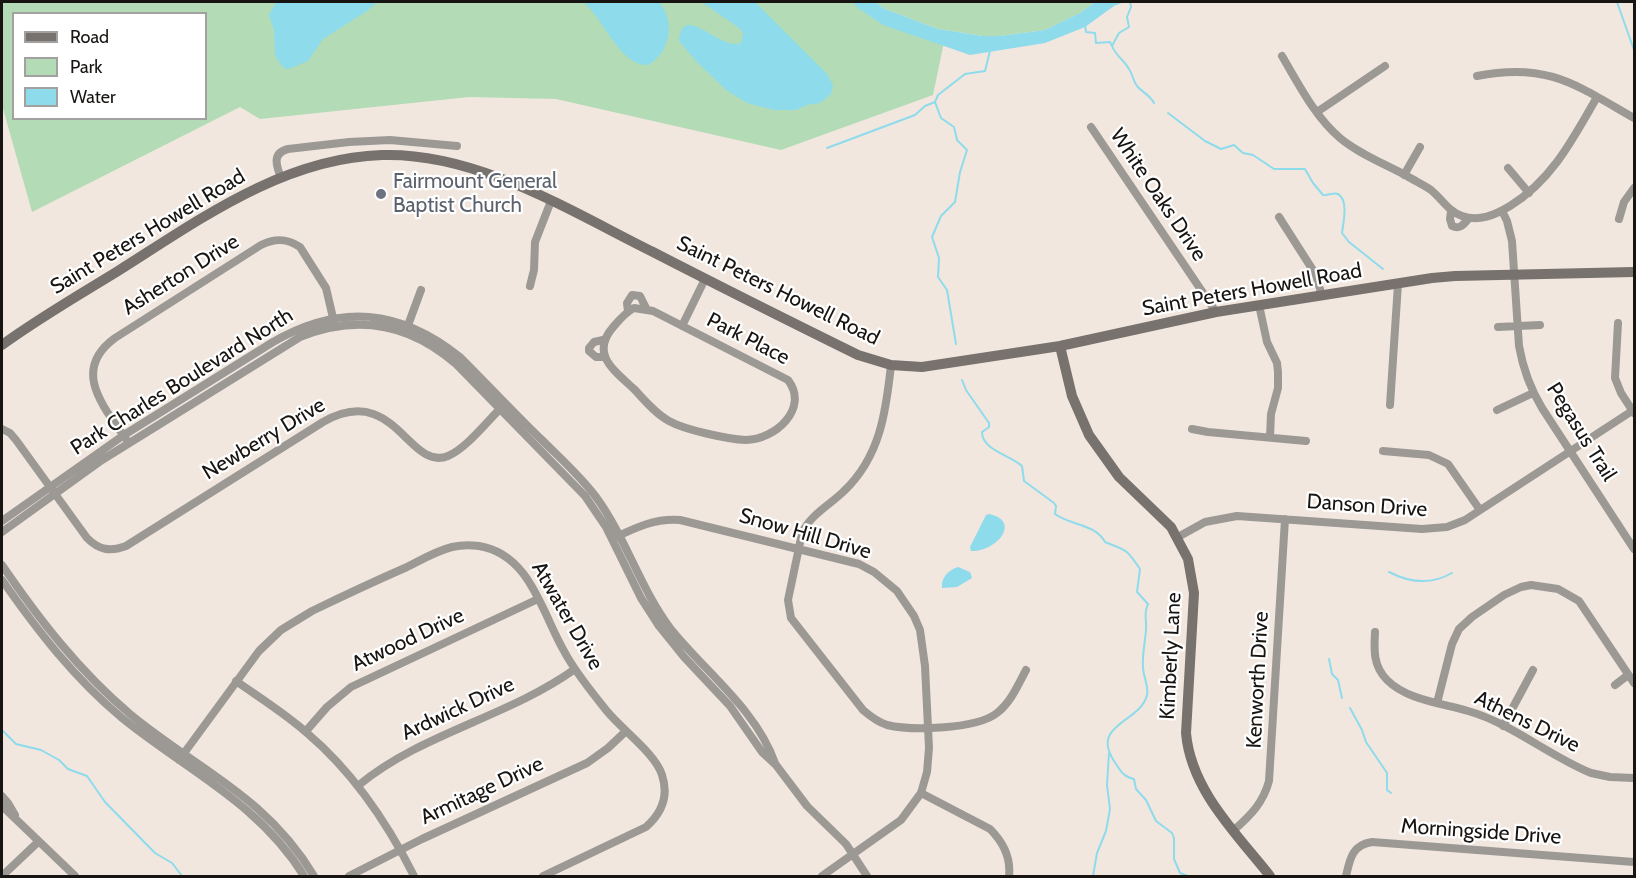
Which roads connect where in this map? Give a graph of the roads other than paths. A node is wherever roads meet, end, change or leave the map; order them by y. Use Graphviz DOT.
graph roads {
  1 [pos="1282,56"];
  2 [pos="1385,66"];
  3 [pos="1477,76"];
  4 [pos="1597,97"];
  5 [pos="1317,112"];
  6 [pos="1635,118"];
  7 [pos="1091,127"];
  8 [pos="457,146"];
  9 [pos="1420,147"];
  10 [pos="1508,168"];
  11 [pos="1404,175"];
  12 [pos="281,178"];
  13 [pos="1635,188"];
  14 [pos="1529,193"];
  15 [pos="551,201"];
  16 [pos="1451,211"];
  17 [pos="1502,211"];
  18 [pos="1279,217"];
  19 [pos="1469,218"];
  20 [pos="1619,219"];
  21 [pos="1635,272"];
  22 [pos="1515,275"];
  23 [pos="705,279"];
  24 [pos="1398,284"];
  25 [pos="530,286"];
  26 [pos="421,290"];
  27 [pos="1322,296"];
  28 [pos="1259,305"];
  29 [pos="646,308"];
  30 [pos="628,311"];
  31 [pos="1216,312"];
  32 [pos="334,322"];
  33 [pos="1618,322"];
  34 [pos="1540,325"];
  35 [pos="682,326"];
  36 [pos="1518,326"];
  37 [pos="1498,327"];
  38 [pos="407,329"];
  39 [pos="603,340"];
  40 [pos="2,345"];
  41 [pos="1060,346"];
  42 [pos="604,357"];
  43 [pos="891,365"];
  44 [pos="1533,393"];
  45 [pos="1390,405"];
  46 [pos="503,406"];
  47 [pos="1497,410"];
  48 [pos="1633,412"];
  49 [pos="2,429"];
  50 [pos="1192,429"];
  51 [pos="124,435"];
  52 [pos="1270,437"];
  53 [pos="1306,441"];
  54 [pos="129,442"];
  55 [pos="1383,451"];
  56 [pos="1570,451"];
  57 [pos="50,487"];
  58 [pos="55,494"];
  59 [pos="1480,510"];
  60 [pos="1285,519"];
  61 [pos="2,521"];
  62 [pos="2,532"];
  63 [pos="1178,537"];
  64 [pos="616,538"];
  65 [pos="799,548"];
  66 [pos="1635,549"];
  67 [pos="2,565"];
  68 [pos="2,579"];
  69 [pos="538,599"];
  70 [pos="42,628"];
  71 [pos="1375,632"];
  72 [pos="575,669"];
  73 [pos="1026,670"];
  74 [pos="1533,670"];
  75 [pos="1628,675"];
  76 [pos="236,681"];
  77 [pos="1635,683"];
  78 [pos="1615,685"];
  79 [pos="1437,703"];
  80 [pos="1503,726"];
  81 [pos="928,727"];
  82 [pos="306,731"];
  83 [pos="626,732"];
  84 [pos="182,756"];
  85 [pos="1635,778"];
  86 [pos="359,785"];
  87 [pos="921,793"];
  88 [pos="2,796"];
  89 [pos="2,806"];
  90 [pos="259,814"];
  91 [pos="17,819"];
  92 [pos="1234,830"];
  93 [pos="38,842"];
  94 [pos="401,850"];
  95 [pos="854,854"];
  96 [pos="1635,862"];
  97 [pos="2,876"];
  98 [pos="75,876"];
  99 [pos="304,876"];
  100 [pos="314,876"];
  101 [pos="349,876"];
  102 [pos="414,876"];
  103 [pos="543,876"];
  104 [pos="822,876"];
  105 [pos="867,876"];
  106 [pos="1009,876"];
  107 [pos="1270,876"];
  108 [pos="1346,876"];
  1 -- 5 [label="street"];
  2 -- 5 [label="street"];
  3 -- 4 [label="street"];
  4 -- 6 [label="street"];
  4 -- 14 [label="street"];
  5 -- 11 [label="street"];
  7 -- 31 [label="street, White Oaks Drive"];
  8 -- 12 [label="street"];
  9 -- 11 [label="street"];
  10 -- 14 [label="street"];
  11 -- 16 [label="street"];
  12 -- 15 [label="main road, Saint Peters Howell Road"];
  12 -- 40 [label="main road, Saint Peters Howell Road"];
  13 -- 20 [label="street"];
  14 -- 17 [label="street"];
  15 -- 23 [label="main road, Saint Peters Howell Road"];
  15 -- 25 [label="street"];
  16 -- 19 [label="street"];
  16 -- 19 [label="street"];
  17 -- 19 [label="street"];
  17 -- 22 [label="street, Pegasus Trail"];
  18 -- 27 [label="street"];
  21 -- 22 [label="main road, Saint Peters Howell Road"];
  22 -- 24 [label="main road, Saint Peters Howell Road"];
  22 -- 36 [label="street, Pegasus Trail"];
  23 -- 35 [label="street, Park Place"];
  23 -- 43 [label="main road, Saint Peters Howell Road"];
  24 -- 27 [label="main road, Saint Peters Howell Road"];
  24 -- 45 [label="street"];
  26 -- 38 [label="street"];
  27 -- 28 [label="main road, Saint Peters Howell Road"];
  28 -- 31 [label="main road, Saint Peters Howell Road"];
  28 -- 52 [label="street"];
  29 -- 30 [label="street"];
  29 -- 30 [label="street, Park Place"];
  29 -- 35 [label="street, Park Place"];
  30 -- 39 [label="street, Park Place"];
  31 -- 41 [label="main road, Saint Peters Howell Road"];
  32 -- 38 [label="street, Park Charles Boulevard North"];
  32 -- 51 [label="street, Park Charles Boulevard North"];
  32 -- 51 [label="street, Asherton Drive"];
  32 -- 54 [label="street, Park Charles Boulevard North"];
  33 -- 48 [label="street"];
  34 -- 36 [label="street"];
  35 -- 42 [label="street, Park Place"];
  36 -- 37 [label="street"];
  36 -- 44 [label="street, Pegasus Trail"];
  38 -- 46 [label="street, Park Charles Boulevard North"];
  39 -- 42 [label="street"];
  39 -- 42 [label="street, Park Place"];
  41 -- 43 [label="main road, Saint Peters Howell Road"];
  41 -- 63 [label="main road, Kimberly Lane"];
  43 -- 65 [label="street"];
  44 -- 47 [label="street"];
  44 -- 56 [label="street, Pegasus Trail"];
  46 -- 58 [label="street, Newberry Drive"];
  46 -- 64 [label="street, Park Charles Boulevard North"];
  48 -- 56 [label="street, Danson Drive"];
  49 -- 57 [label="street, Newberry Drive"];
  50 -- 52 [label="street"];
  51 -- 54 [label="street, Asherton Drive"];
  51 -- 57 [label="street, Park Charles Boulevard North"];
  52 -- 53 [label="street"];
  54 -- 58 [label="street, Park Charles Boulevard North"];
  55 -- 59 [label="street"];
  56 -- 59 [label="street, Danson Drive"];
  56 -- 66 [label="street, Pegasus Trail"];
  57 -- 58 [label="street, Newberry Drive"];
  57 -- 61 [label="street, Park Charles Boulevard North"];
  58 -- 62 [label="street, Park Charles Boulevard North"];
  59 -- 60 [label="street, Danson Drive"];
  60 -- 63 [label="street, Danson Drive"];
  60 -- 92 [label="street, Kenworth Drive"];
  63 -- 92 [label="main road, Kimberly Lane"];
  64 -- 65 [label="street, Snow Hill Drive"];
  64 -- 95 [label="street, Park Charles Boulevard North"];
  65 -- 81 [label="street, Snow Hill Drive"];
  65 -- 81 [label="street"];
  67 -- 70 [label="street"];
  68 -- 70 [label="street"];
  69 -- 72 [label="street, Atwater Drive"];
  69 -- 76 [label="street, Atwater Drive"];
  69 -- 82 [label="street, Atwood Drive"];
  70 -- 84 [label="street"];
  71 -- 79 [label="street, Athens Drive"];
  72 -- 83 [label="street, Atwater Drive"];
  72 -- 86 [label="street, Ardwick Drive"];
  73 -- 81 [label="street"];
  74 -- 80 [label="street"];
  75 -- 77 [label="street"];
  75 -- 78 [label="street"];
  75 -- 79 [label="street"];
  76 -- 82 [label="street"];
  76 -- 84 [label="street, Atwater Drive"];
  79 -- 80 [label="street, Athens Drive"];
  80 -- 85 [label="street, Athens Drive"];
  81 -- 87 [label="street, Snow Hill Drive"];
  82 -- 86 [label="street"];
  83 -- 94 [label="street, Armitage Drive"];
  83 -- 103 [label="street, Atwater Drive"];
  84 -- 90 [label="street"];
  86 -- 94 [label="street"];
  87 -- 95 [label="street, Snow Hill Drive"];
  87 -- 106 [label="street"];
  88 -- 91 [label="street"];
  89 -- 91 [label="street"];
  90 -- 99 [label="street"];
  90 -- 100 [label="street"];
  91 -- 93 [label="street"];
  92 -- 107 [label="main road, Kimberly Lane"];
  93 -- 97 [label="street"];
  93 -- 98 [label="street"];
  94 -- 101 [label="street, Armitage Drive"];
  94 -- 102 [label="street"];
  95 -- 104 [label="street, Snow Hill Drive"];
  95 -- 105 [label="street, Park Charles Boulevard North"];
  96 -- 108 [label="street, Morningside Drive"];
}
